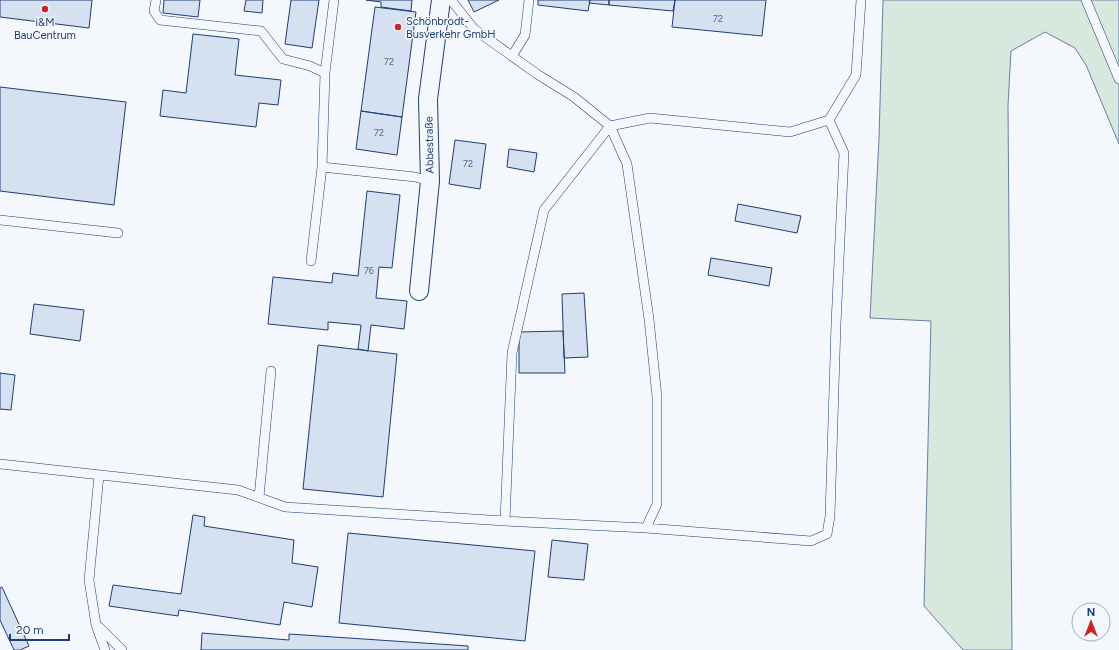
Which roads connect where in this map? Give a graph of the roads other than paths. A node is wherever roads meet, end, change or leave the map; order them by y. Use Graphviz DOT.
graph roads {
  1 [pos="156,0"];
  2 [pos="334,0"];
  3 [pos="441,0"];
  4 [pos="451,0"];
  5 [pos="529,0"];
  6 [pos="861,0"];
  7 [pos="1086,0"];
  8 [pos="512,56"];
  9 [pos="325,73"];
  10 [pos="1119,79"];
  11 [pos="829,120"];
  12 [pos="610,126"];
  13 [pos="322,167"];
  14 [pos="430,181"];
  15 [pos="0,220"];
  16 [pos="118,233"];
  17 [pos="311,261"];
  18 [pos="419,291"];
  19 [pos="271,372"];
  20 [pos="0,464"];
  21 [pos="99,474"];
  22 [pos="259,497"];
  23 [pos="505,521"];
  24 [pos="646,528"];
  25 [pos="96,625"];
  26 [pos="105,650"];
  27 [pos="122,650"];
  1 -- 9 [label="lane"];
  2 -- 9 [label="lane"];
  3 -- 14 [label="street, Abbestraße"];
  4 -- 8 [label="lane"];
  5 -- 8 [label="lane"];
  6 -- 11 [label="lane"];
  7 -- 10 [label="lane"];
  8 -- 12 [label="lane"];
  9 -- 13 [label="lane"];
  11 -- 12 [label="lane"];
  11 -- 24 [label="lane"];
  12 -- 23 [label="lane"];
  12 -- 24 [label="lane"];
  13 -- 14 [label="lane"];
  13 -- 17 [label="lane"];
  14 -- 18 [label="street, Abbestraße"];
  15 -- 16 [label="lane"];
  19 -- 22 [label="lane"];
  20 -- 21 [label="lane"];
  21 -- 22 [label="lane"];
  21 -- 25 [label="lane"];
  22 -- 23 [label="lane"];
  23 -- 24 [label="lane"];
  25 -- 26 [label="lane"];
  25 -- 27 [label="lane"];
}
